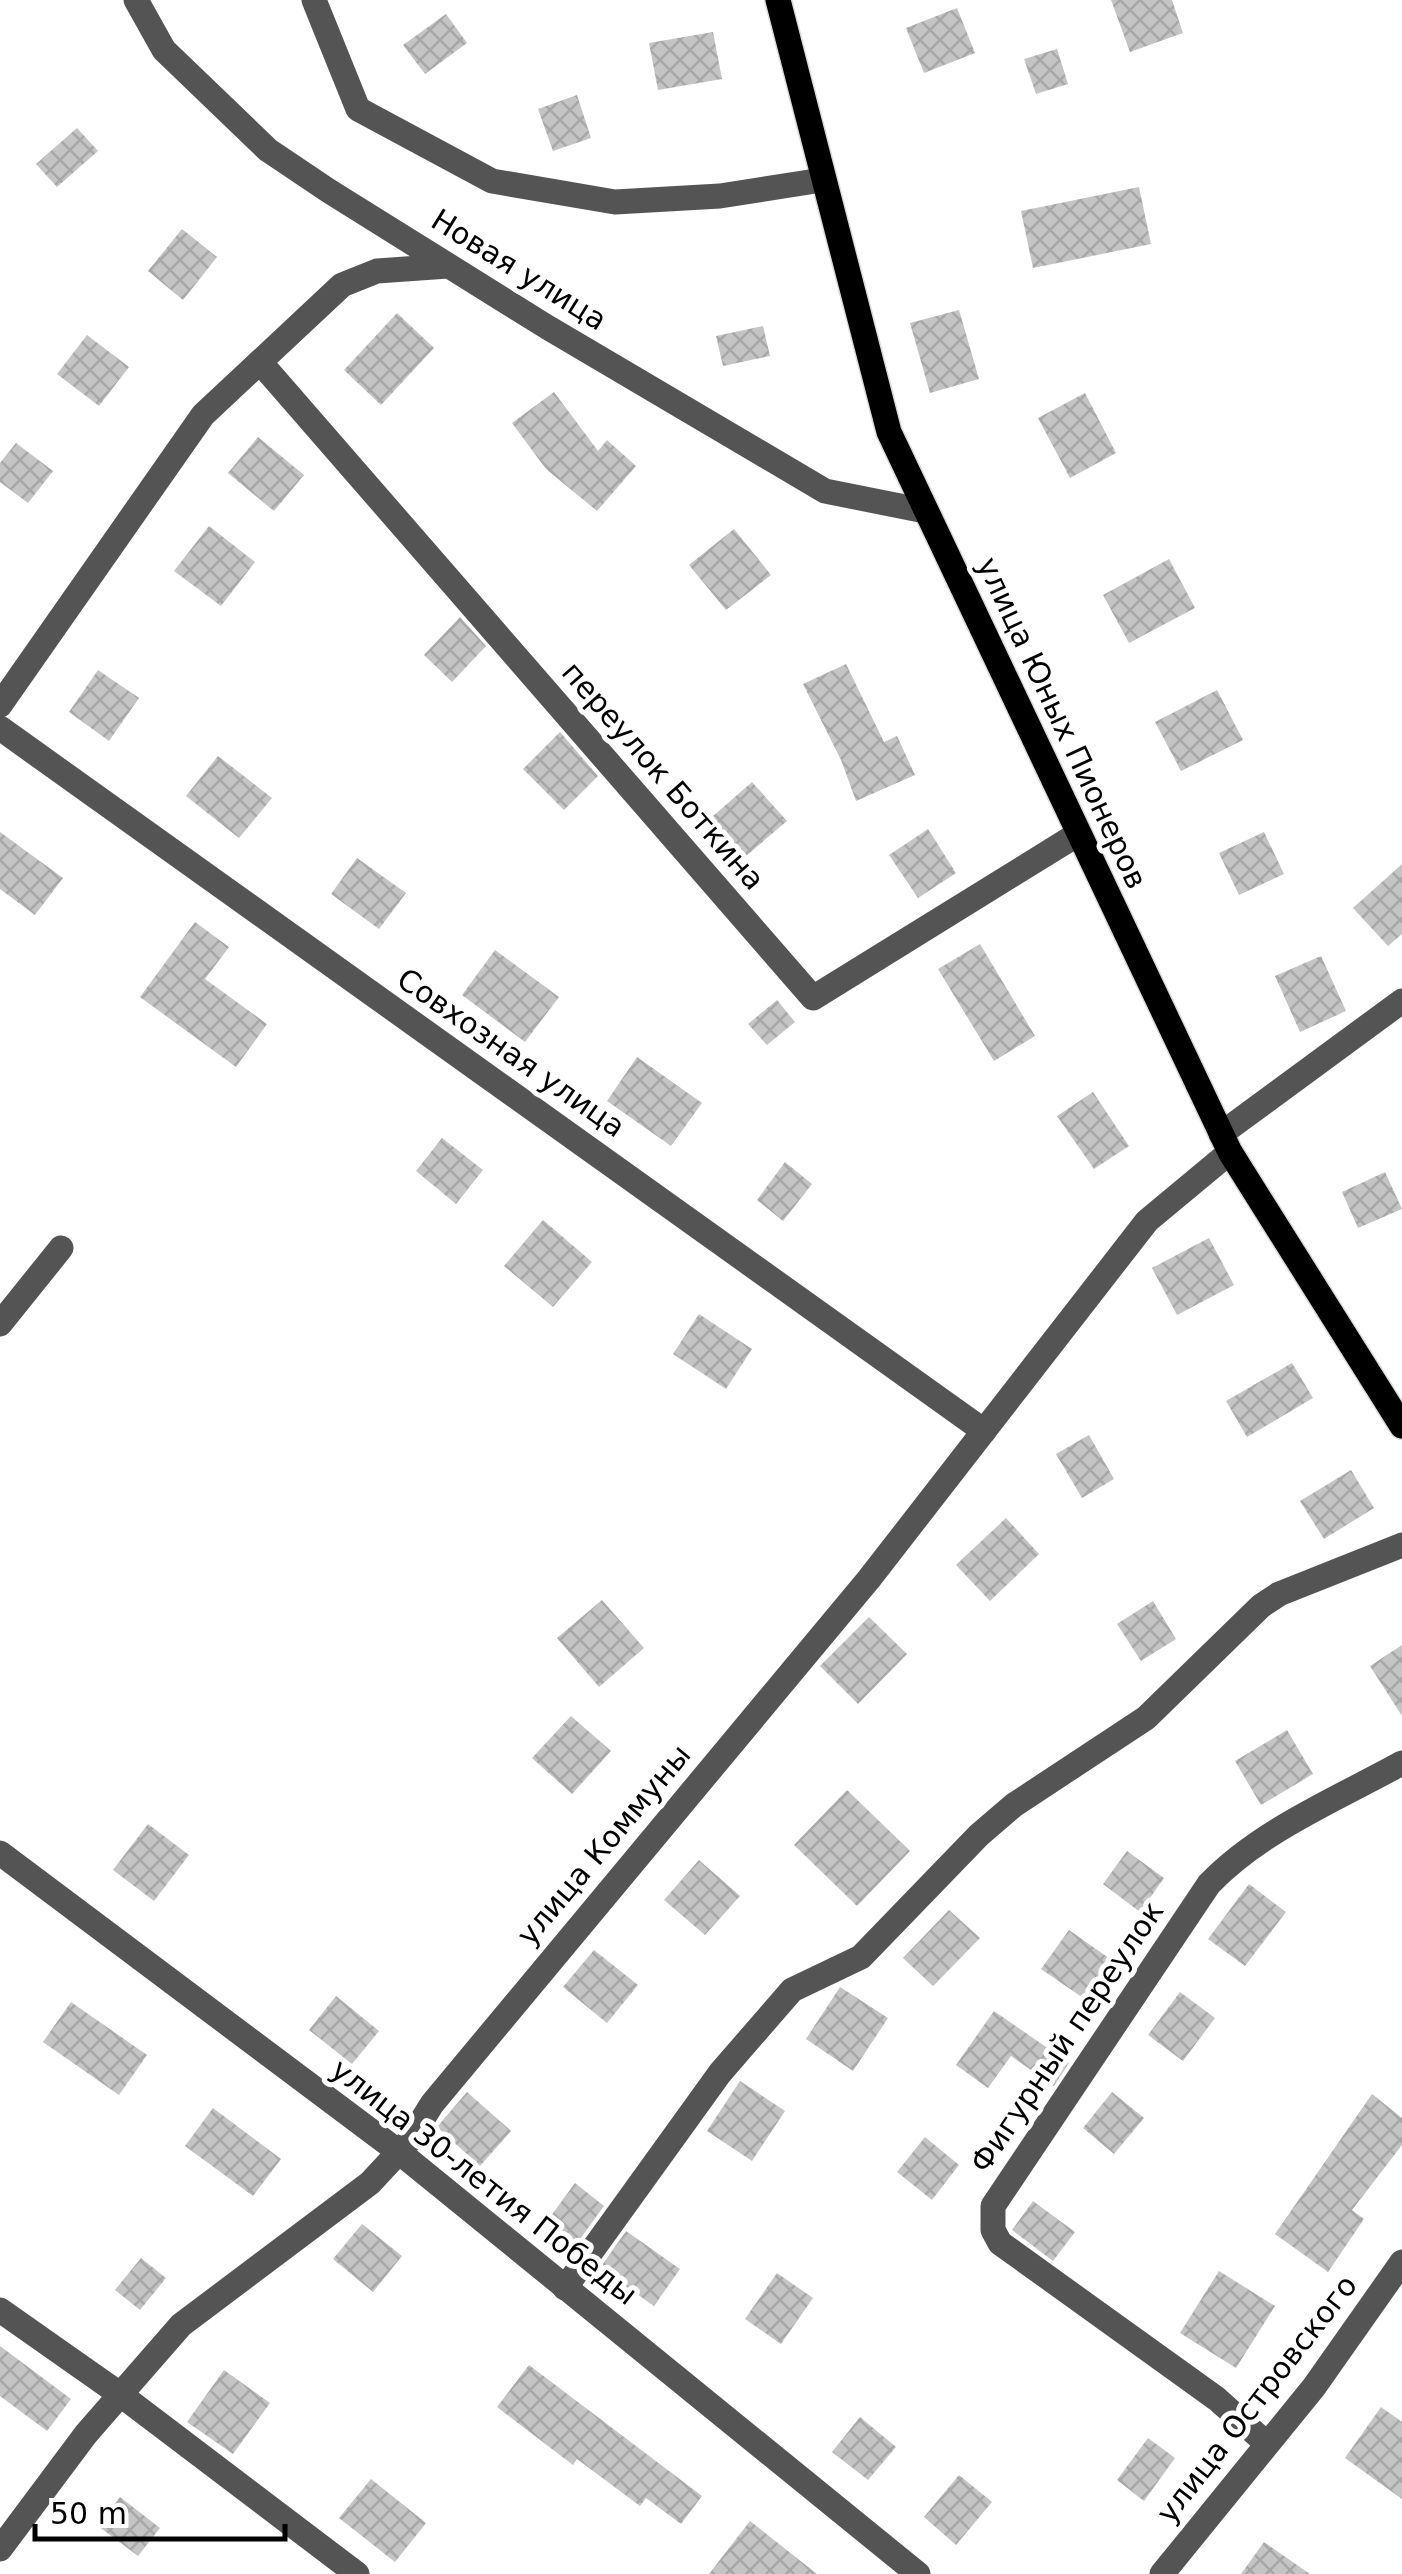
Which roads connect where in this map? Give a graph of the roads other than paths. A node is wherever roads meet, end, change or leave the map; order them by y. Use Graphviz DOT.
graph roads {
  1 [pos="136,0"];
  2 [pos="314,0"];
  3 [pos="778,0"];
  4 [pos="822,180"];
  5 [pos="448,266"];
  6 [pos="260,362"];
  7 [pos="925,511"];
  8 [pos="0,705"];
  9 [pos="0,728"];
  10 [pos="1078,834"];
  11 [pos="1402,1001"];
  12 [pos="1226,1143"];
  13 [pos="61,1248"];
  14 [pos="0,1324"];
  15 [pos="1402,1426"];
  16 [pos="984,1432"];
  17 [pos="1402,1546"];
  18 [pos="1402,1763"];
  19 [pos="0,1853"];
  20 [pos="398,2152"];
  21 [pos="1402,2262"];
  22 [pos="565,2288"];
  23 [pos="0,2310"];
  24 [pos="120,2394"];
  25 [pos="1267,2444"];
  26 [pos="0,2549"];
  27 [pos="357,2574"];
  28 [pos="918,2574"];
  29 [pos="1162,2574"];
  1 -- 5 [label="street, Новая улица"];
  2 -- 4 [label="street, Новая улица"];
  3 -- 4 [label="main road, улица Юных Пионеров"];
  4 -- 7 [label="main road, улица Юных Пионеров"];
  5 -- 6 [label="street"];
  5 -- 7 [label="street, Новая улица"];
  6 -- 8 [label="street"];
  6 -- 10 [label="street, переулок Боткина"];
  7 -- 10 [label="main road, улица Юных Пионеров"];
  9 -- 16 [label="street, Совхозная улица"];
  10 -- 12 [label="main road, улица Юных Пионеров"];
  11 -- 12 [label="street, улица Коммуны"];
  12 -- 15 [label="main road, улица Юных Пионеров"];
  12 -- 16 [label="street, улица Коммуны"];
  13 -- 14 [label="street"];
  16 -- 20 [label="street, улица Коммуны"];
  17 -- 22 [label="street"];
  18 -- 25 [label="street, Фигурный переулок"];
  19 -- 20 [label="street, улица 30-летия Победы"];
  20 -- 22 [label="street, улица 30-летия Победы"];
  20 -- 24 [label="street, улица Коммуны"];
  21 -- 25 [label="street, улица Островского"];
  22 -- 28 [label="street, улица 30-летия Победы"];
  23 -- 24 [label="street"];
  24 -- 26 [label="street, улица Коммуны"];
  24 -- 27 [label="street"];
  25 -- 29 [label="street, улица Островского"];
}
